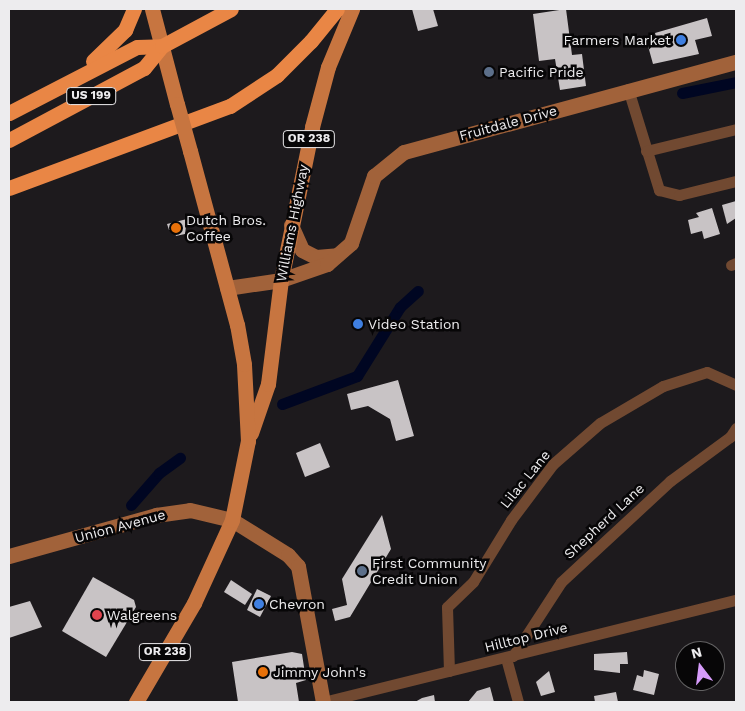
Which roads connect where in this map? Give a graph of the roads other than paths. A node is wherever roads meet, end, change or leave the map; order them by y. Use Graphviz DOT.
graph roads {
  1 [pos="134,9"];
  2 [pos="152,9"];
  3 [pos="231,9"];
  4 [pos="337,9"];
  5 [pos="352,9"];
  6 [pos="162,46"];
  7 [pos="736,62"];
  8 [pos="628,89"];
  9 [pos="40,96"];
  10 [pos="9,113"];
  11 [pos="736,129"];
  12 [pos="9,140"];
  13 [pos="646,151"];
  14 [pos="736,181"];
  15 [pos="9,188"];
  16 [pos="291,224"];
  17 [pos="337,255"];
  18 [pos="281,280"];
  19 [pos="228,288"];
  20 [pos="736,385"];
  21 [pos="736,428"];
  22 [pos="248,441"];
  23 [pos="232,520"];
  24 [pos="9,556"];
  25 [pos="736,600"];
  26 [pos="509,657"];
  27 [pos="449,671"];
  28 [pos="136,702"];
  29 [pos="323,702"];
  30 [pos="518,702"];
  1 -- 9 [label="highway"];
  2 -- 6 [label="main road, OR 238"];
  3 -- 6 [label="highway, US 199"];
  4 -- 15 [label="highway"];
  5 -- 16 [label="main road, Williams Highway / OR 238"];
  6 -- 9 [label="highway, US 199"];
  6 -- 12 [label="highway, US 199"];
  6 -- 19 [label="main road, Williams Highway / OR 238, bridge"];
  7 -- 8 [label="street, Fruitdale Drive"];
  8 -- 13 [label="street"];
  8 -- 17 [label="street, Fruitdale Drive"];
  9 -- 10 [label="highway, US 199"];
  11 -- 13 [label="street"];
  13 -- 14 [label="street"];
  16 -- 17 [label="street"];
  16 -- 18 [label="main road, Williams Highway / OR 238"];
  17 -- 18 [label="street, Fruitdale Drive"];
  18 -- 19 [label="street, Fruitdale Drive"];
  18 -- 22 [label="main road, Williams Highway / OR 238"];
  19 -- 22 [label="main road, Williams Highway / OR 238"];
  20 -- 27 [label="street, Lilac Lane"];
  21 -- 26 [label="street, Shepherd Lane"];
  22 -- 23 [label="main road, Williams Highway / OR 238"];
  23 -- 24 [label="street, Union Avenue"];
  23 -- 28 [label="main road, Williams Highway / OR 238"];
  23 -- 29 [label="street, Union Avenue"];
  25 -- 26 [label="street, Hilltop Drive"];
  26 -- 27 [label="street, Hilltop Drive"];
  26 -- 30 [label="street"];
  27 -- 29 [label="street, Hilltop Drive"];
}
